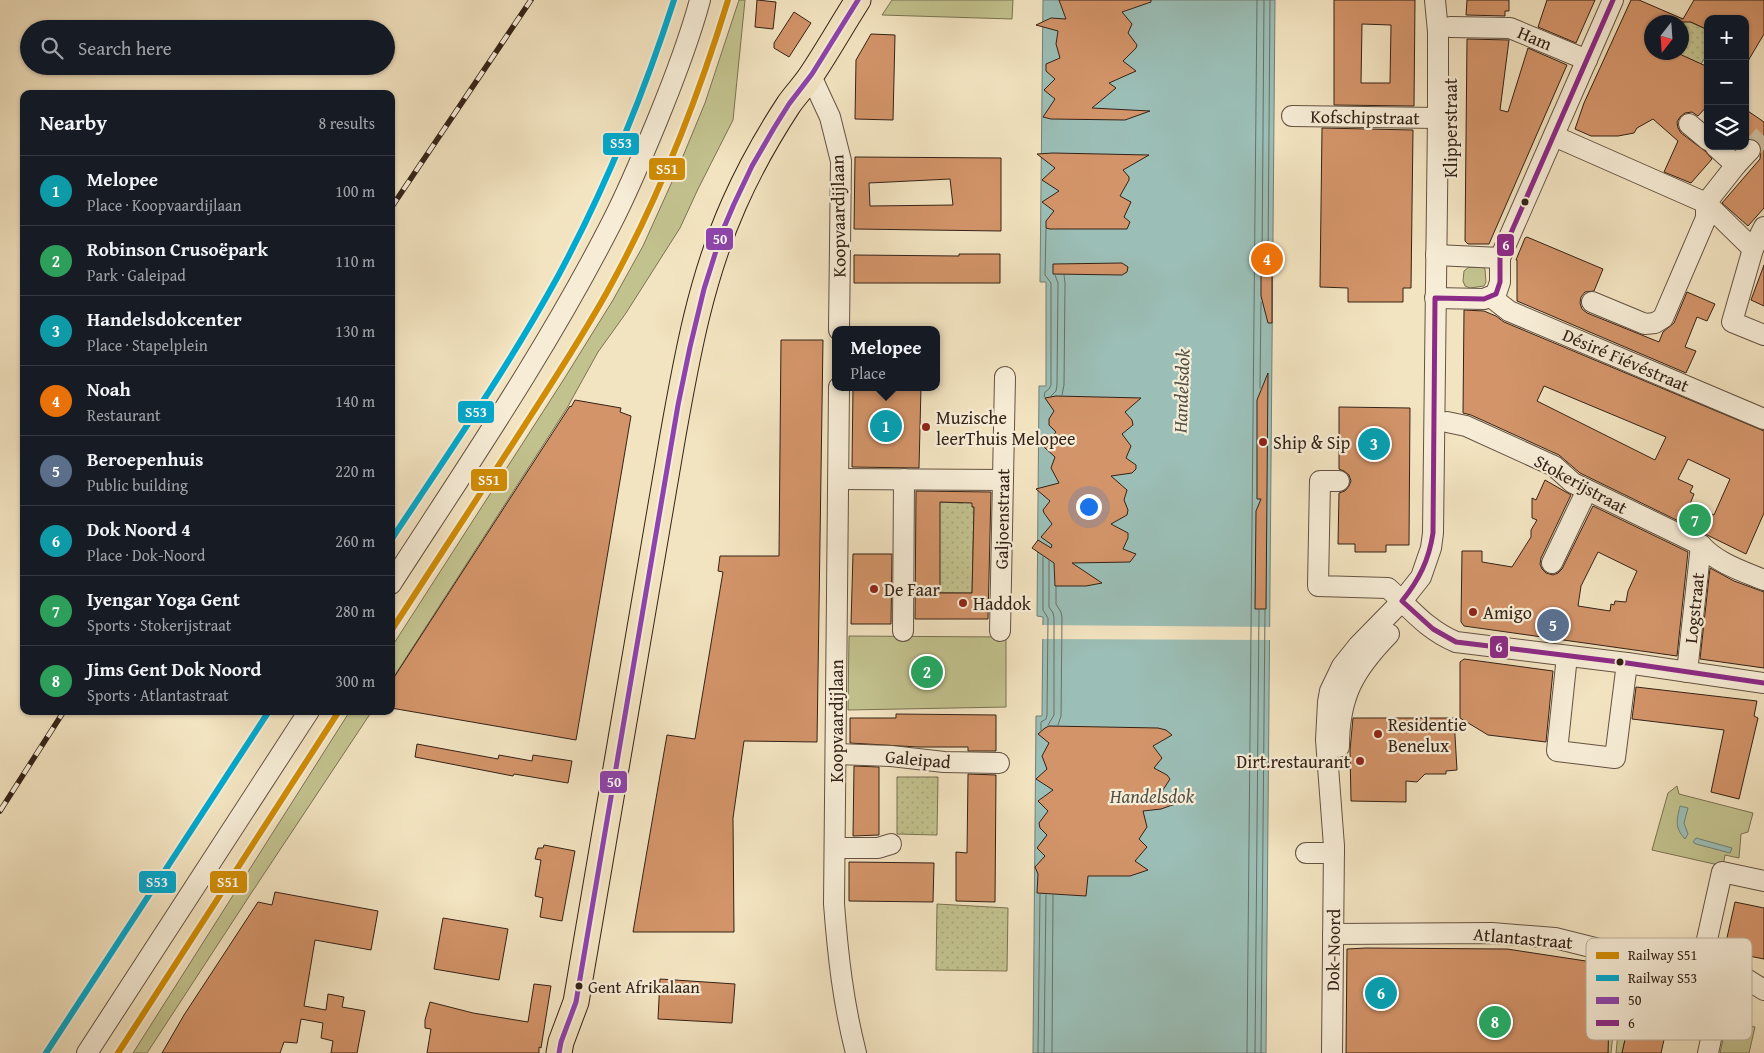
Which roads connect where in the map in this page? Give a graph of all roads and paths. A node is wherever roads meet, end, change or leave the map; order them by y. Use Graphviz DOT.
graph roads {
  1 [pos="700,0"];
  2 [pos="858,0"];
  3 [pos="1435,0"];
  4 [pos="1447,0"];
  5 [pos="1613,0"];
  6 [pos="1450,27"];
  7 [pos="1587,60"];
  8 [pos="811,76"];
  9 [pos="1292,116"];
  10 [pos="1438,118"];
  11 [pos="1689,124"];
  12 [pos="1554,136"];
  13 [pos="1704,137"];
  14 [pos="1719,150"];
  15 [pos="1750,150"];
  16 [pos="1736,165"];
  17 [pos="1706,203"];
  18 [pos="1764,227"];
  19 [pos="1753,249"];
  20 [pos="1442,256"];
  21 [pos="1500,258"];
  22 [pos="1491,297"];
  23 [pos="1442,298"];
  24 [pos="1592,302"];
  25 [pos="839,326"];
  26 [pos="1764,336"];
  27 [pos="1441,352"];
  28 [pos="1005,377"];
  29 [pos="839,391"];
  30 [pos="1764,419"];
  31 [pos="1447,422"];
  32 [pos="838,479"];
  33 [pos="904,479"];
  34 [pos="1003,480"];
  35 [pos="1339,481"];
  36 [pos="1587,490"];
  37 [pos="1701,545"];
  38 [pos="1552,563"];
  39 [pos="395,578"];
  40 [pos="1764,580"];
  41 [pos="1407,606"];
  42 [pos="904,631"];
  43 [pos="1000,631"];
  44 [pos="1567,656"];
  45 [pos="1628,663"];
  46 [pos="1687,672"];
  47 [pos="1764,683"];
  48 [pos="306,715"];
  49 [pos="836,754"];
  50 [pos="999,763"];
  51 [pos="891,844"];
  52 [pos="835,848"];
  53 [pos="1334,850"];
  54 [pos="1306,853"];
  55 [pos="1764,881"];
  56 [pos="1333,934"];
  57 [pos="1708,938"];
  58 [pos="1586,946"];
  59 [pos="1752,983"];
  60 [pos="1764,990"];
  61 [pos="576,1002"];
  62 [pos="1710,1040"];
  63 [pos="87,1053"];
  64 [pos="559,1053"];
  65 [pos="577,1053"];
  66 [pos="856,1053"];
  67 [pos="1332,1053"];
  68 [pos="1708,1053"];
  1 -- 39 [label="street"];
  2 -- 8 [label="main road"];
  3 -- 10 [label="street, Klipperstraat"];
  4 -- 6 [label="street, Klipperstraat"];
  5 -- 7 [label="street"];
  6 -- 7 [label="street, Ham"];
  6 -- 20 [label="street, Klipperstraat"];
  7 -- 12 [label="street"];
  8 -- 25 [label="street, Koopvaardijlaan"];
  8 -- 61 [label="main road"];
  9 -- 10 [label="street, Kofschipstraat"];
  10 -- 20 [label="street, Klipperstraat"];
  11 -- 13 [label="street"];
  12 -- 17 [label="street"];
  12 -- 21 [label="street"];
  14 -- 16 [label="street"];
  15 -- 16 [label="street"];
  16 -- 17 [label="street"];
  17 -- 19 [label="street"];
  17 -- 24 [label="street"];
  18 -- 19 [label="street"];
  19 -- 26 [label="street"];
  20 -- 21 [label="street"];
  20 -- 23 [label="street"];
  21 -- 22 [label="street"];
  22 -- 23 [label="street"];
  22 -- 30 [label="street, Désiré Fiévéstraat"];
  23 -- 27 [label="street"];
  27 -- 31 [label="street"];
  27 -- 41 [label="street"];
  28 -- 34 [label="street, Galjoenstraat"];
  29 -- 32 [label="street, Koopvaardijlaan"];
  31 -- 36 [label="street, Stokerijstraat"];
  31 -- 41 [label="street"];
  32 -- 33 [label="street"];
  32 -- 49 [label="street, Koopvaardijlaan"];
  33 -- 34 [label="street"];
  33 -- 42 [label="street"];
  34 -- 43 [label="street, Galjoenstraat"];
  35 -- 41 [label="street"];
  36 -- 37 [label="street, Stokerijstraat"];
  36 -- 38 [label="street"];
  37 -- 40 [label="street, Stokerijstraat"];
  37 -- 46 [label="street, Logstraat"];
  41 -- 44 [label="street"];
  41 -- 53 [label="street, Dok-Noord"];
  44 -- 45 [label="street"];
  44 -- 45 [label="street"];
  45 -- 46 [label="street"];
  46 -- 47 [label="street"];
  48 -- 63 [label="street"];
  49 -- 50 [label="street, Galeipad"];
  49 -- 52 [label="street, Koopvaardijlaan"];
  51 -- 52 [label="street"];
  52 -- 66 [label="street, Koopvaardijlaan"];
  53 -- 54 [label="street"];
  53 -- 56 [label="street, Dok-Noord"];
  55 -- 57 [label="street"];
  56 -- 58 [label="street, Atlantastraat"];
  56 -- 67 [label="street, Dok-Noord"];
  59 -- 60 [label="street"];
  61 -- 64 [label="main road"];
  61 -- 65 [label="main road"];
  62 -- 68 [label="street, Atlantastraat"];
}
